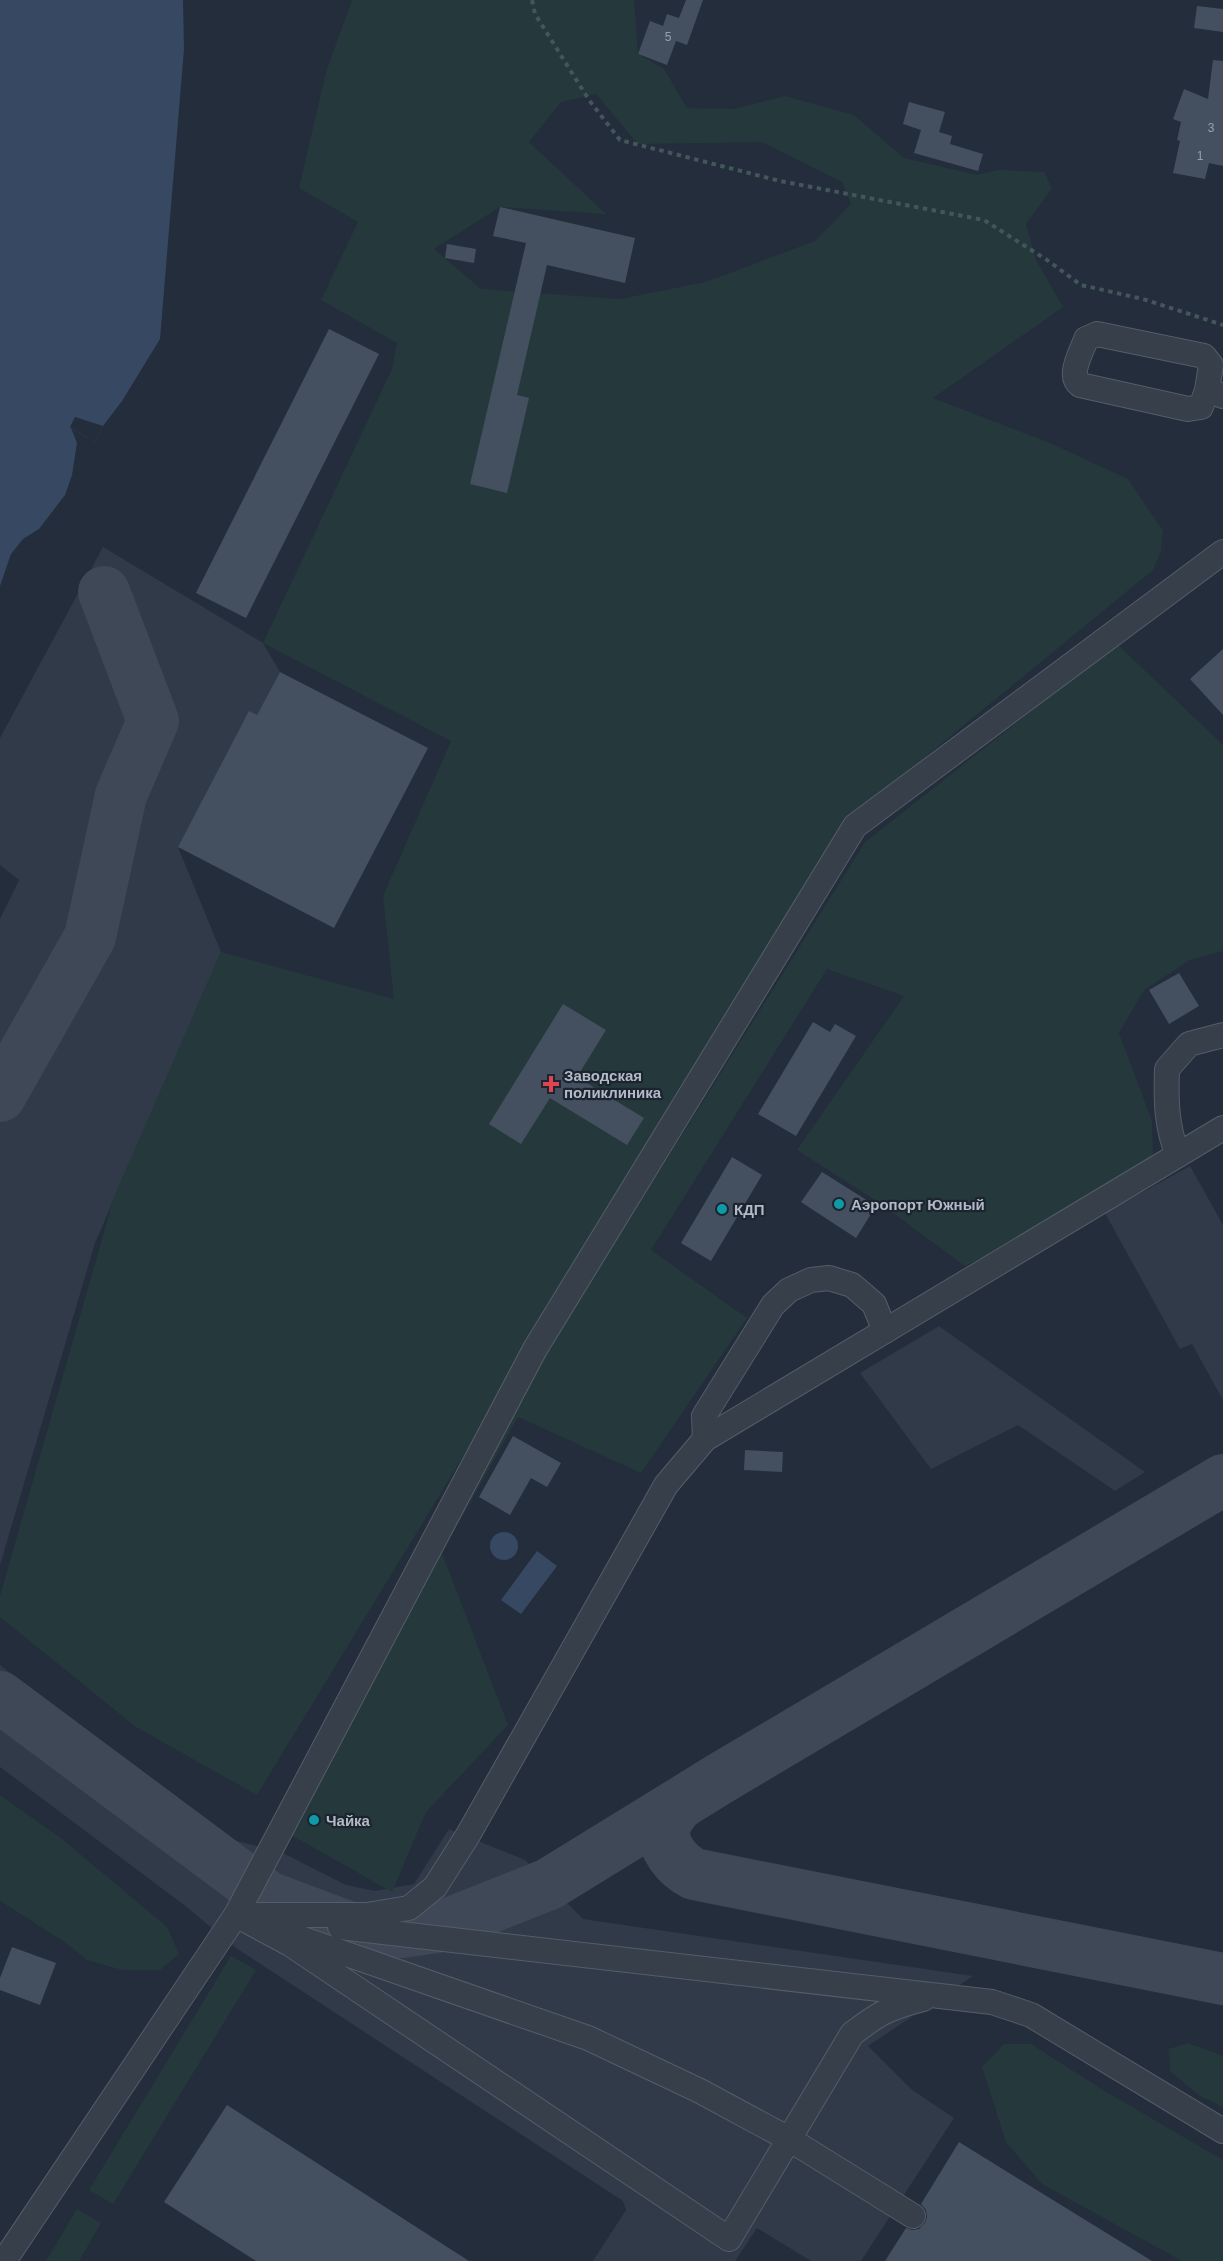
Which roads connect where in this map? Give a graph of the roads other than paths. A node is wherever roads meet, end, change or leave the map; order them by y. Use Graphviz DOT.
graph roads {
  1 [pos="1215,393"];
  2 [pos="1223,552"];
  3 [pos="1223,1035"];
  4 [pos="1223,1128"];
  5 [pos="1178,1155"];
  6 [pos="885,1331"];
  7 [pos="705,1439"];
  8 [pos="236,1915"];
  9 [pos="936,1995"];
  10 [pos="1223,2131"];
  11 [pos="789,2139"];
  12 [pos="913,2216"];
  13 [pos="4,2261"];
  1 -- 1 [label="lane"];
  2 -- 8 [label="lane"];
  3 -- 5 [label="lane"];
  4 -- 5 [label="lane"];
  5 -- 6 [label="lane"];
  6 -- 7 [label="lane"];
  6 -- 7 [label="lane"];
  7 -- 8 [label="lane"];
  8 -- 9 [label="lane"];
  8 -- 11 [label="lane"];
  8 -- 11 [label="lane"];
  8 -- 13 [label="lane"];
  9 -- 10 [label="lane"];
  9 -- 11 [label="lane"];
  11 -- 12 [label="lane"];
}
